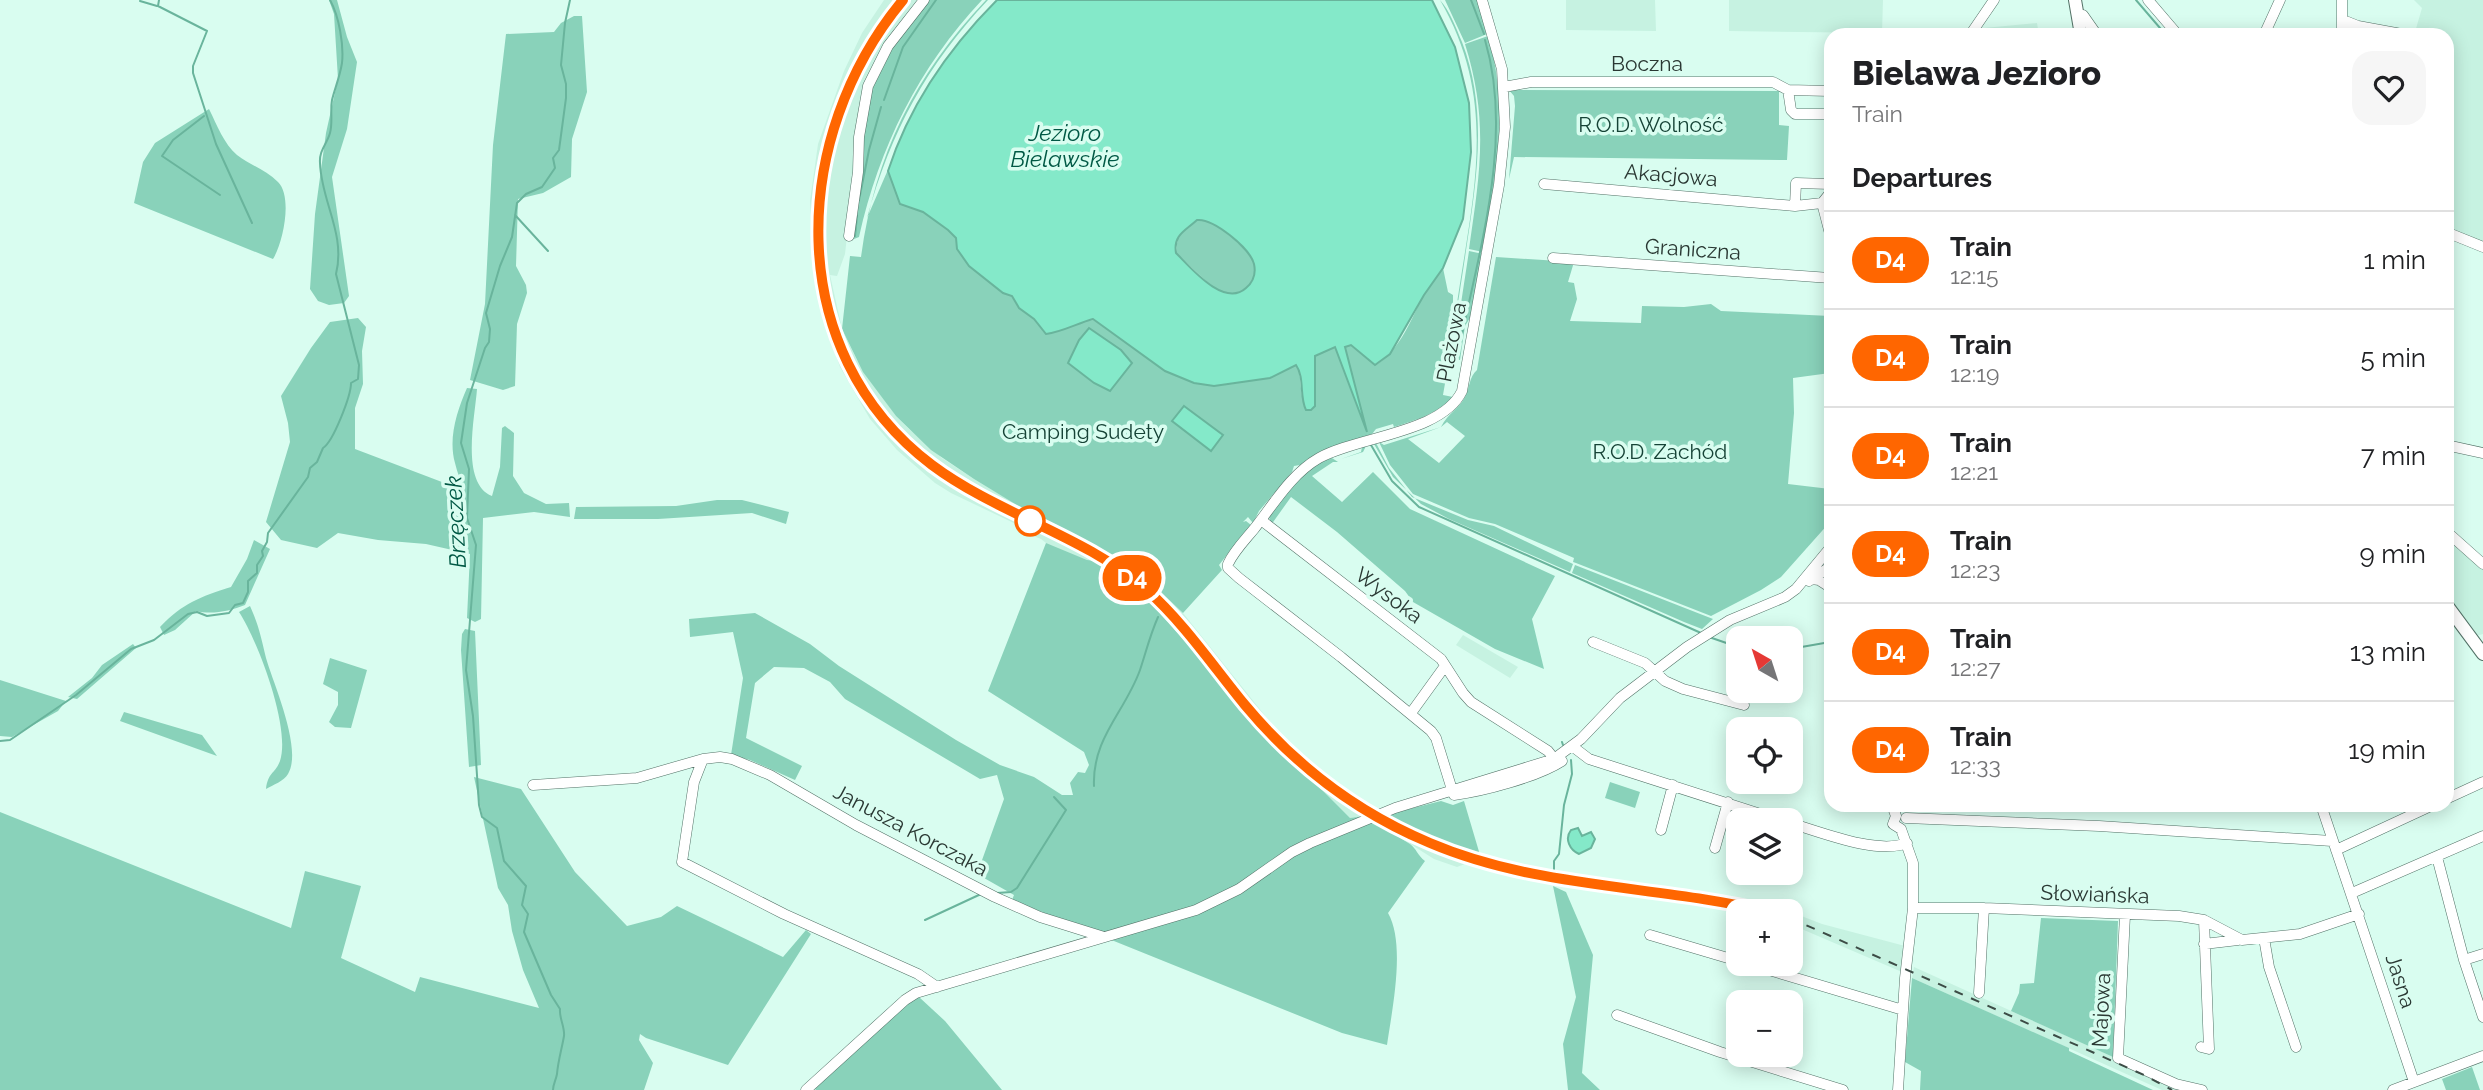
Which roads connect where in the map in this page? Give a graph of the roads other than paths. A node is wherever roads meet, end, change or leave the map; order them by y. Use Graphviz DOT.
graph roads {
  1 [pos="924,0"];
  2 [pos="1482,0"];
  3 [pos="1994,0"];
  4 [pos="2075,0"];
  5 [pos="2148,0"];
  6 [pos="2280,0"];
  7 [pos="2342,0"];
  8 [pos="2077,15"];
  9 [pos="2343,20"];
  10 [pos="1975,28"];
  11 [pos="2080,28"];
  12 [pos="2092,28"];
  13 [pos="2172,28"];
  14 [pos="2267,28"];
  15 [pos="2343,28"];
  16 [pos="2369,28"];
  17 [pos="1504,87"];
  18 [pos="1788,90"];
  19 [pos="1824,91"];
  20 [pos="1824,114"];
  21 [pos="1544,184"];
  22 [pos="1824,184"];
  23 [pos="1824,200"];
  24 [pos="1822,203"];
  25 [pos="1795,206"];
  26 [pos="1824,211"];
  27 [pos="2454,235"];
  28 [pos="849,236"];
  29 [pos="2483,247"];
  30 [pos="1553,258"];
  31 [pos="1824,278"];
  32 [pos="2454,447"];
  33 [pos="2483,453"];
  34 [pos="1261,520"];
  35 [pos="2454,538"];
  36 [pos="2483,564"];
  37 [pos="1824,566"];
  38 [pos="1807,582"];
  39 [pos="1824,583"];
  40 [pos="2454,615"];
  41 [pos="1593,642"];
  42 [pos="2483,654"];
  43 [pos="1446,666"];
  44 [pos="1656,673"];
  45 [pos="1744,705"];
  46 [pos="1411,713"];
  47 [pos="1575,748"];
  48 [pos="703,759"];
  49 [pos="1556,761"];
  50 [pos="2483,782"];
  51 [pos="533,785"];
  52 [pos="1673,785"];
  53 [pos="1452,793"];
  54 [pos="2454,795"];
  55 [pos="1728,802"];
  56 [pos="1745,808"];
  57 [pos="1897,812"];
  58 [pos="2323,812"];
  59 [pos="2416,812"];
  60 [pos="1901,817"];
  61 [pos="1803,827"];
  62 [pos="1661,830"];
  63 [pos="2483,836"];
  64 [pos="1907,843"];
  65 [pos="2334,845"];
  66 [pos="1715,848"];
  67 [pos="2437,858"];
  68 [pos="2352,893"];
  69 [pos="1913,908"];
  70 [pos="1983,908"];
  71 [pos="2359,914"];
  72 [pos="2125,915"];
  73 [pos="2204,920"];
  74 [pos="1083,931"];
  75 [pos="1650,935"];
  76 [pos="1104,938"];
  77 [pos="2264,938"];
  78 [pos="2242,940"];
  79 [pos="1090,942"];
  80 [pos="2204,944"];
  81 [pos="2483,954"];
  82 [pos="1726,957"];
  83 [pos="2464,960"];
  84 [pos="1789,976"];
  85 [pos="937,987"];
  86 [pos="1979,993"];
  87 [pos="1903,1010"];
  88 [pos="1616,1015"];
  89 [pos="2483,1017"];
  90 [pos="2201,1047"];
  91 [pos="2296,1047"];
  92 [pos="2483,1056"];
  93 [pos="2414,1082"];
  94 [pos="806,1090"];
  95 [pos="1843,1090"];
  96 [pos="1899,1090"];
  97 [pos="2202,1090"];
  98 [pos="2393,1090"];
  1 -- 28 [label="street"];
  2 -- 17 [label="street, Plażowa"];
  3 -- 10 [label="street"];
  4 -- 8 [label="main road"];
  5 -- 13 [label="street"];
  6 -- 14 [label="street"];
  7 -- 9 [label="street"];
  8 -- 11 [label="main road"];
  8 -- 12 [label="street"];
  9 -- 15 [label="street"];
  9 -- 16 [label="street"];
  17 -- 18 [label="street, Boczna"];
  17 -- 34 [label="street, Plażowa"];
  18 -- 19 [label="street, Boczna"];
  18 -- 20 [label="street"];
  21 -- 25 [label="street, Akacjowa"];
  22 -- 25 [label="street"];
  23 -- 24 [label="street"];
  24 -- 25 [label="street, Akacjowa"];
  24 -- 26 [label="street"];
  27 -- 29 [label="street"];
  30 -- 31 [label="street, Graniczna"];
  32 -- 33 [label="street"];
  34 -- 43 [label="street, Wysoka"];
  34 -- 46 [label="street, Plażowa"];
  35 -- 36 [label="street"];
  37 -- 38 [label="street"];
  38 -- 39 [label="street"];
  38 -- 44 [label="street"];
  40 -- 42 [label="main road"];
  41 -- 44 [label="street"];
  43 -- 46 [label="street"];
  43 -- 49 [label="street, Wysoka"];
  44 -- 45 [label="street"];
  44 -- 47 [label="street"];
  46 -- 53 [label="street"];
  47 -- 49 [label="street"];
  47 -- 52 [label="street"];
  48 -- 51 [label="street, Janusza Korczaka"];
  48 -- 74 [label="street, Janusza Korczaka"];
  48 -- 85 [label="street"];
  49 -- 53 [label="street"];
  50 -- 54 [label="street"];
  52 -- 55 [label="street"];
  52 -- 62 [label="street"];
  53 -- 76 [label="street"];
  55 -- 56 [label="street"];
  55 -- 66 [label="street"];
  57 -- 60 [label="street"];
  58 -- 65 [label="street, Jasna"];
  59 -- 65 [label="street"];
  60 -- 64 [label="street"];
  60 -- 65 [label="street"];
  61 -- 64 [label="street"];
  63 -- 67 [label="street"];
  64 -- 69 [label="street"];
  65 -- 68 [label="street, Jasna"];
  67 -- 68 [label="street"];
  67 -- 83 [label="street"];
  68 -- 71 [label="street, Jasna"];
  69 -- 70 [label="street, Słowiańska"];
  69 -- 87 [label="street"];
  70 -- 72 [label="street, Słowiańska"];
  70 -- 86 [label="street"];
  71 -- 77 [label="street"];
  71 -- 93 [label="street, Jasna"];
  72 -- 73 [label="street, Słowiańska"];
  72 -- 97 [label="street, Majowa"];
  73 -- 78 [label="street, Słowiańska"];
  73 -- 80 [label="street"];
  74 -- 76 [label="street, Janusza Korczaka"];
  74 -- 79 [label="street"];
  75 -- 82 [label="street"];
  76 -- 79 [label="street"];
  77 -- 78 [label="street"];
  77 -- 91 [label="street"];
  78 -- 80 [label="street"];
  79 -- 85 [label="street"];
  80 -- 90 [label="street"];
  81 -- 83 [label="street"];
  83 -- 89 [label="street"];
  84 -- 87 [label="street"];
  85 -- 94 [label="street"];
  87 -- 96 [label="street"];
  88 -- 95 [label="street"];
  92 -- 93 [label="street"];
  93 -- 98 [label="street"];
}
